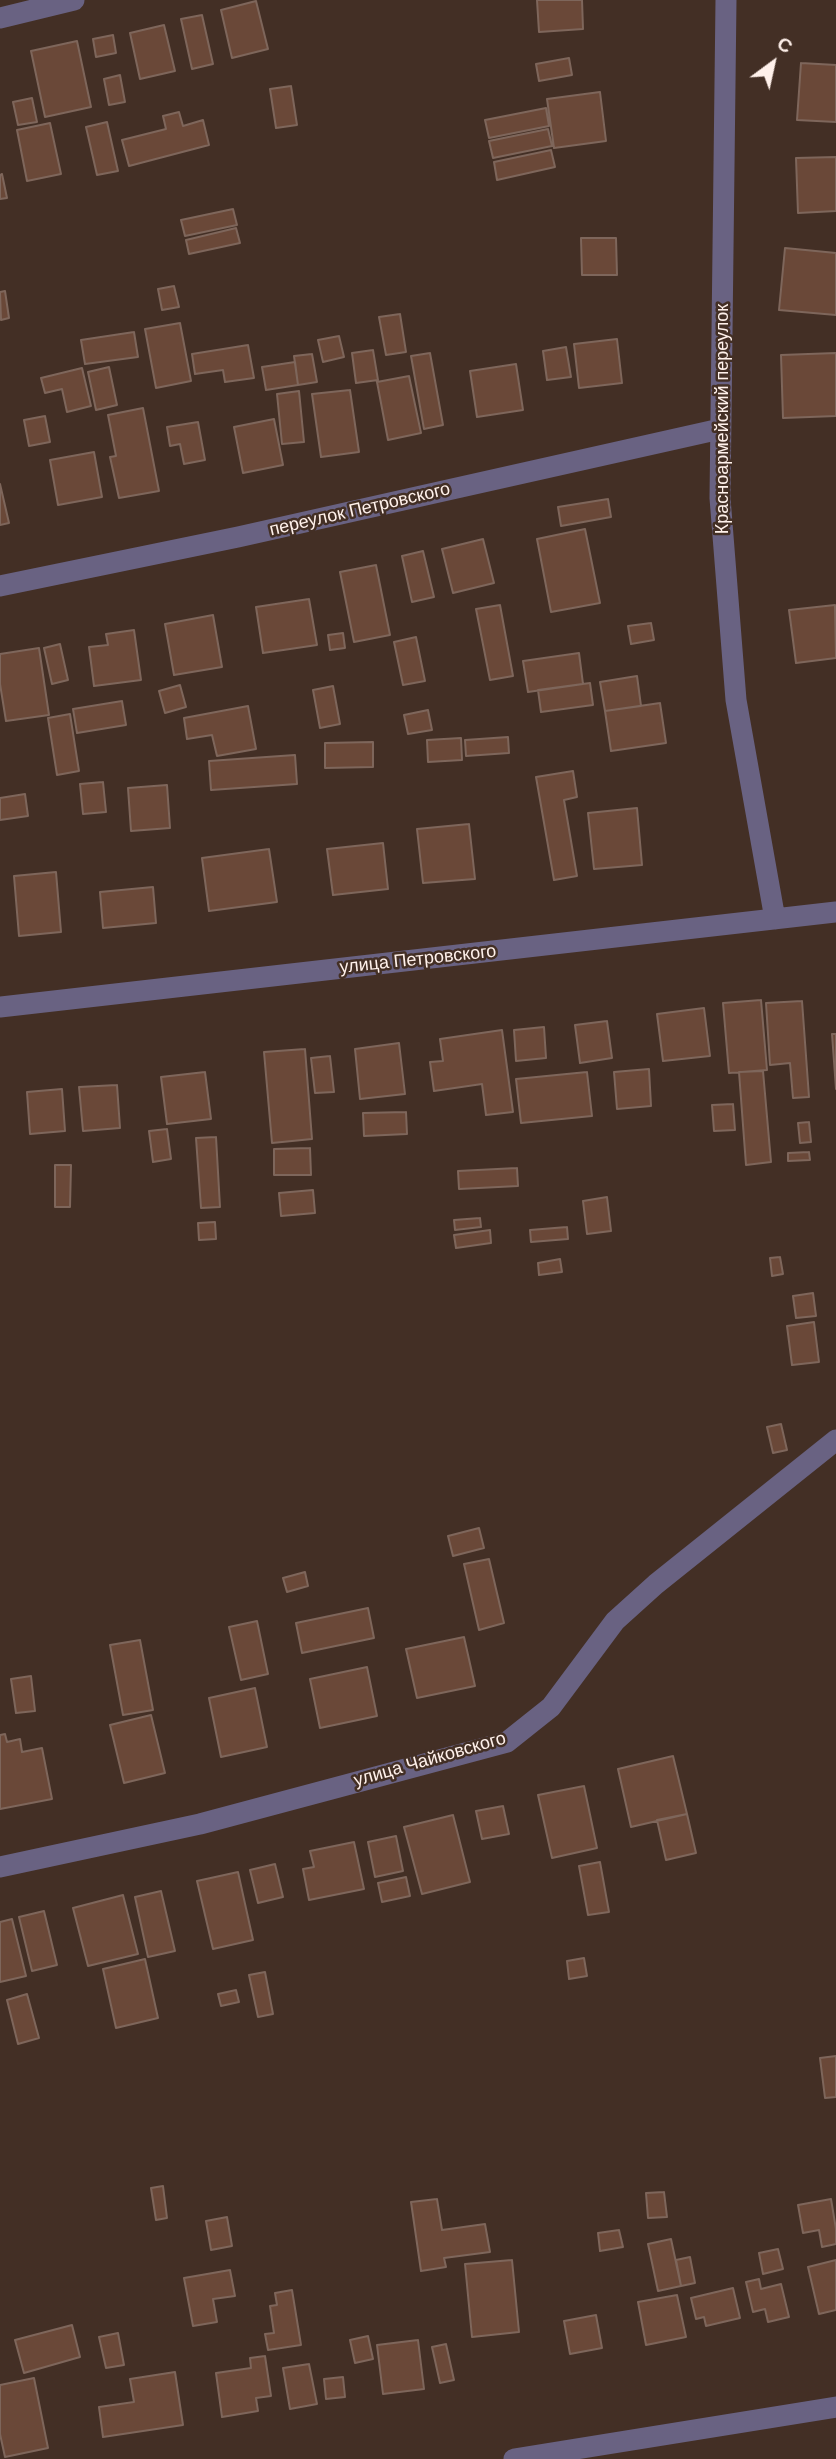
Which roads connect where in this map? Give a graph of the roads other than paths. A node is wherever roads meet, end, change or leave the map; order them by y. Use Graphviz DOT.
graph roads {
  1 [pos="74,0"];
  2 [pos="726,0"];
  3 [pos="0,18"];
  4 [pos="720,429"];
  5 [pos="0,586"];
  6 [pos="836,912"];
  7 [pos="775,919"];
  8 [pos="0,1007"];
  9 [pos="836,1440"];
  10 [pos="0,1867"];
  11 [pos="836,2407"];
  12 [pos="514,2459"];
  1 -- 3 [label="street"];
  2 -- 4 [label="street, Красноармейский переулок"];
  4 -- 5 [label="street, переулок Петровского"];
  4 -- 7 [label="street, Красноармейский переулок"];
  6 -- 7 [label="street, улица Петровского"];
  7 -- 8 [label="street, улица Петровского"];
  9 -- 10 [label="street, улица Чайковского"];
  11 -- 12 [label="street"];
}
